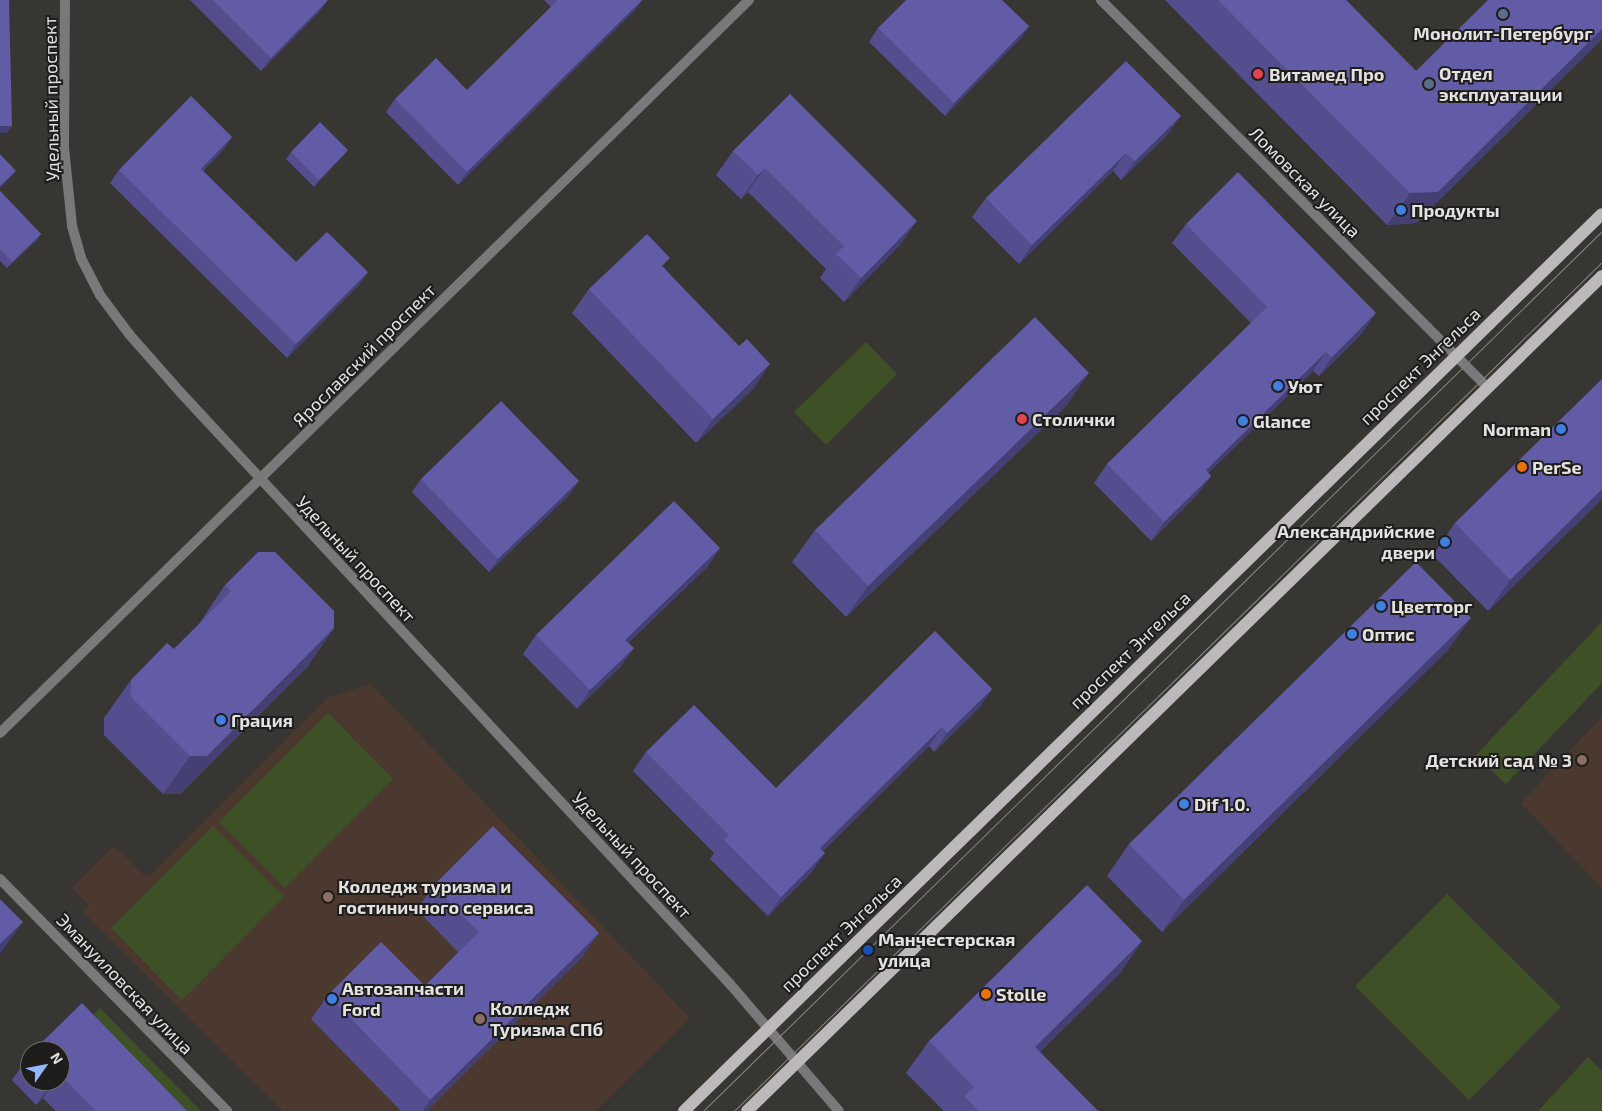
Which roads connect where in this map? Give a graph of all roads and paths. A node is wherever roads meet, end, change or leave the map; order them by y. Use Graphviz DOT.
graph roads {
  1 [pos="65,0"];
  2 [pos="749,0"];
  3 [pos="1100,0"];
  4 [pos="1602,214"];
  5 [pos="1602,276"];
  6 [pos="1456,355"];
  7 [pos="1487,386"];
  8 [pos="260,479"];
  9 [pos="0,733"];
  10 [pos="0,879"];
  11 [pos="769,1028"];
  12 [pos="797,1062"];
  13 [pos="227,1111"];
  14 [pos="684,1111"];
  15 [pos="747,1111"];
  16 [pos="838,1111"];
  1 -- 8 [label="street, Удельный проспект"];
  2 -- 8 [label="street, Ярославский проспект"];
  3 -- 6 [label="street, Ломовская улица"];
  4 -- 6 [label="main road, проспект Энгельса"];
  5 -- 7 [label="main road"];
  6 -- 7 [label="street, Ломовская улица"];
  6 -- 11 [label="main road, проспект Энгельса"];
  7 -- 12 [label="main road"];
  8 -- 9 [label="street, Ярославский проспект"];
  8 -- 11 [label="street, Удельный проспект"];
  10 -- 13 [label="street, Эмануиловская улица"];
  11 -- 12 [label="street, Удельный проспект"];
  11 -- 14 [label="main road, проспект Энгельса"];
  12 -- 15 [label="main road"];
  12 -- 16 [label="street"];
}
